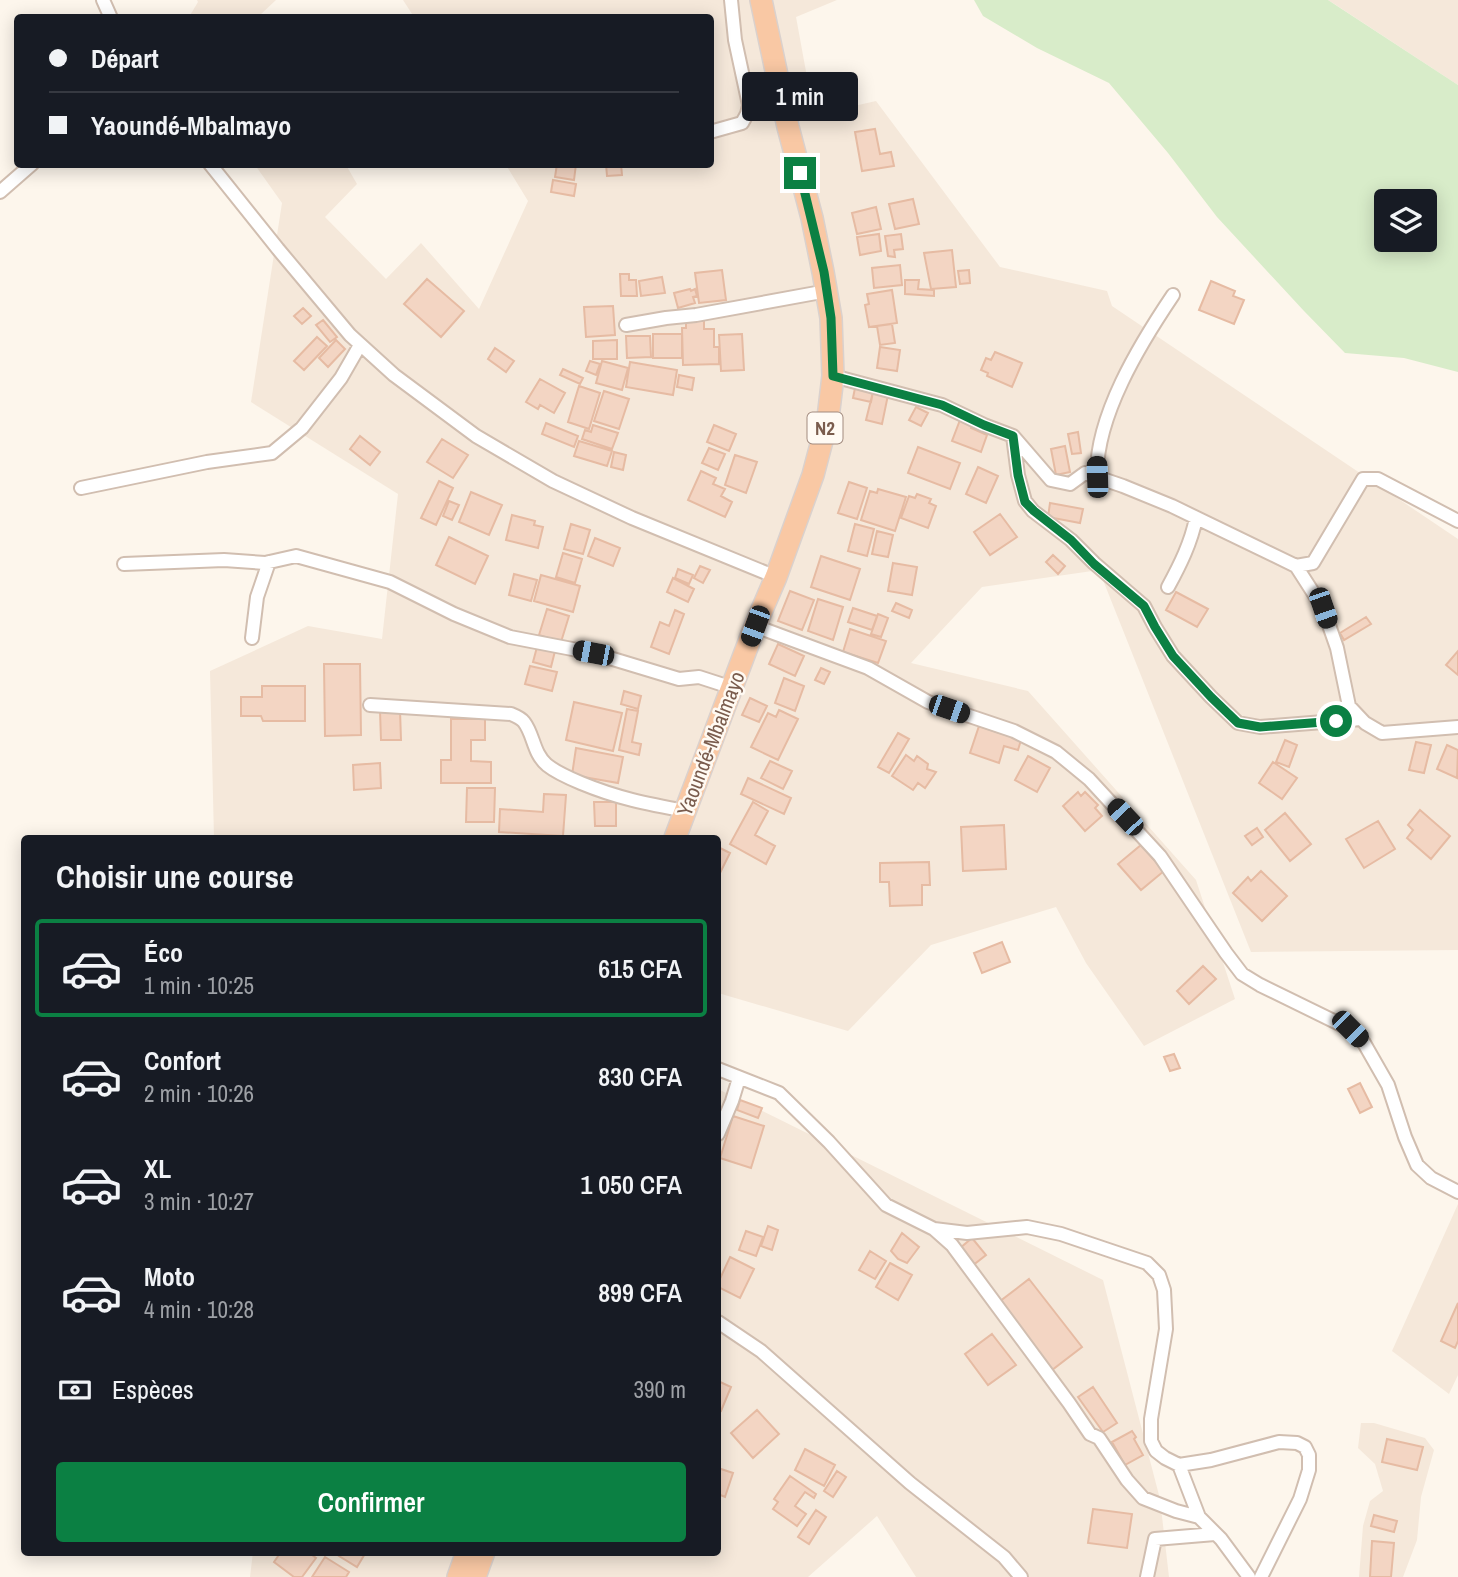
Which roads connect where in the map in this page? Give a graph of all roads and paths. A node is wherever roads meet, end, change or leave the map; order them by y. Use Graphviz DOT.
graph roads {
  1 [pos="731,0"];
  2 [pos="761,0"];
  3 [pos="714,131"];
  4 [pos="27,168"];
  5 [pos="213,168"];
  6 [pos="0,192"];
  7 [pos="827,291"];
  8 [pos="1173,295"];
  9 [pos="626,325"];
  10 [pos="360,345"];
  11 [pos="833,376"];
  12 [pos="1013,436"];
  13 [pos="1097,477"];
  14 [pos="81,488"];
  15 [pos="1196,518"];
  16 [pos="1458,521"];
  17 [pos="269,562"];
  18 [pos="124,564"];
  19 [pos="1296,566"];
  20 [pos="776,577"];
  21 [pos="1168,587"];
  22 [pos="755,626"];
  23 [pos="253,638"];
  24 [pos="733,688"];
  25 [pos="370,705"];
  26 [pos="1361,719"];
  27 [pos="1458,727"];
  28 [pos="686,811"];
  29 [pos="676,835"];
  30 [pos="721,1070"];
  31 [pos="739,1078"];
  32 [pos="721,1126"];
  33 [pos="1458,1192"];
  34 [pos="934,1229"];
  35 [pos="721,1324"];
  36 [pos="1179,1465"];
  37 [pos="1199,1517"];
  38 [pos="1215,1534"];
  39 [pos="466,1556"];
  40 [pos="483,1556"];
  41 [pos="458,1577"];
  42 [pos="475,1577"];
  43 [pos="1021,1577"];
  44 [pos="1147,1577"];
  45 [pos="1249,1577"];
  46 [pos="1261,1577"];
  1 -- 3 [label="street"];
  2 -- 7 [label="highway, Yaoundé-Mbalmayo / N2"];
  4 -- 6 [label="street"];
  5 -- 10 [label="street"];
  7 -- 9 [label="street"];
  7 -- 11 [label="highway, Yaoundé-Mbalmayo / N2"];
  8 -- 13 [label="street"];
  10 -- 14 [label="street"];
  10 -- 20 [label="street"];
  11 -- 12 [label="street"];
  11 -- 20 [label="highway, Yaoundé-Mbalmayo / N2"];
  12 -- 13 [label="street"];
  12 -- 26 [label="street"];
  13 -- 15 [label="street"];
  15 -- 19 [label="street"];
  15 -- 21 [label="street"];
  16 -- 19 [label="street"];
  17 -- 18 [label="street"];
  17 -- 23 [label="street"];
  17 -- 24 [label="street"];
  19 -- 26 [label="street"];
  20 -- 22 [label="highway, Yaoundé-Mbalmayo / N2"];
  22 -- 24 [label="highway, Yaoundé-Mbalmayo / N2"];
  22 -- 33 [label="street"];
  24 -- 28 [label="highway, Yaoundé-Mbalmayo / N2"];
  25 -- 28 [label="street"];
  26 -- 27 [label="street"];
  28 -- 29 [label="highway, Yaoundé-Mbalmayo / N2"];
  30 -- 31 [label="street"];
  31 -- 32 [label="street"];
  31 -- 34 [label="street"];
  34 -- 36 [label="street"];
  34 -- 37 [label="street"];
  35 -- 43 [label="street"];
  36 -- 37 [label="street"];
  36 -- 46 [label="street"];
  37 -- 38 [label="street"];
  38 -- 44 [label="street"];
  38 -- 45 [label="street"];
  39 -- 41 [label="highway"];
  40 -- 42 [label="highway"];
}
